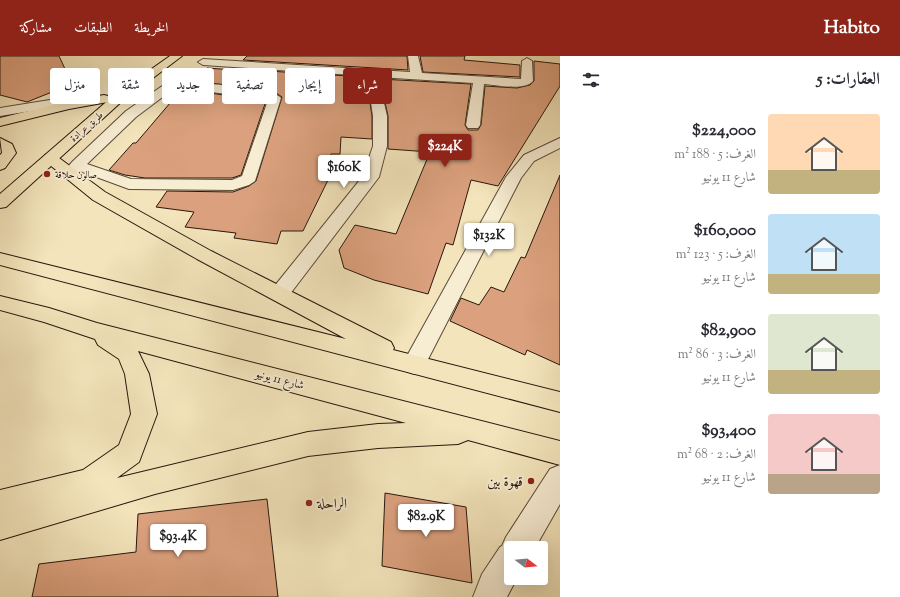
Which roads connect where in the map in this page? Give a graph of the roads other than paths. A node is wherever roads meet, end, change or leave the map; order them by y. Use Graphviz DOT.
graph roads {
  1 [pos="162,56"];
  2 [pos="177,56"];
  3 [pos="413,56"];
  4 [pos="208,59"];
  5 [pos="527,61"];
  6 [pos="145,68"];
  7 [pos="195,68"];
  8 [pos="154,71"];
  9 [pos="343,71"];
  10 [pos="392,74"];
  11 [pos="417,76"];
  12 [pos="479,80"];
  13 [pos="214,88"];
  14 [pos="162,91"];
  15 [pos="108,99"];
  16 [pos="108,99"];
  17 [pos="108,101"];
  18 [pos="378,104"];
  19 [pos="0,112"];
  20 [pos="0,122"];
  21 [pos="473,125"];
  22 [pos="0,142"];
  23 [pos="560,142"];
  24 [pos="42,157"];
  25 [pos="0,166"];
  26 [pos="73,170"];
  27 [pos="0,203"];
  28 [pos="9,262"];
  29 [pos="280,293"];
  30 [pos="0,303"];
  31 [pos="95,331"];
  32 [pos="414,365"];
  33 [pos="560,402"];
  34 [pos="482,432"];
  35 [pos="560,453"];
  36 [pos="560,478"];
  37 [pos="0,504"];
  38 [pos="0,525"];
  39 [pos="521,541"];
  40 [pos="504,570"];
  41 [pos="490,597"];
  1 -- 6 [label="main road, طريق عرادة"];
  2 -- 8 [label="main road, طريق عرادة"];
  3 -- 11 [label="street"];
  4 -- 7 [label="street"];
  4 -- 9 [label="street"];
  5 -- 12 [label="street"];
  10 -- 11 [label="street"];
  11 -- 12 [label="street"];
  12 -- 21 [label="street"];
  13 -- 26 [label="street"];
  14 -- 26 [label="street"];
  15 -- 19 [label="street"];
  16 -- 20 [label="main road"];
  17 -- 24 [label="main road, طريق عرادة"];
  18 -- 29 [label="street"];
  22 -- 25 [label="main road"];
  23 -- 32 [label="street"];
  24 -- 26 [label="main road"];
  24 -- 27 [label="main road, طريق عرادة"];
  26 -- 29 [label="main road"];
  28 -- 32 [label="main road"];
  29 -- 32 [label="main road"];
  30 -- 31 [label="main road, شارع 11 يونيو"];
  31 -- 34 [label="main road, شارع 11 يونيو"];
  31 -- 37 [label="main road"];
  32 -- 33 [label="main road"];
  34 -- 35 [label="main road, شارع 11 يونيو"];
  34 -- 38 [label="main road"];
  36 -- 39 [label="street"];
  40 -- 41 [label="street"];
}
